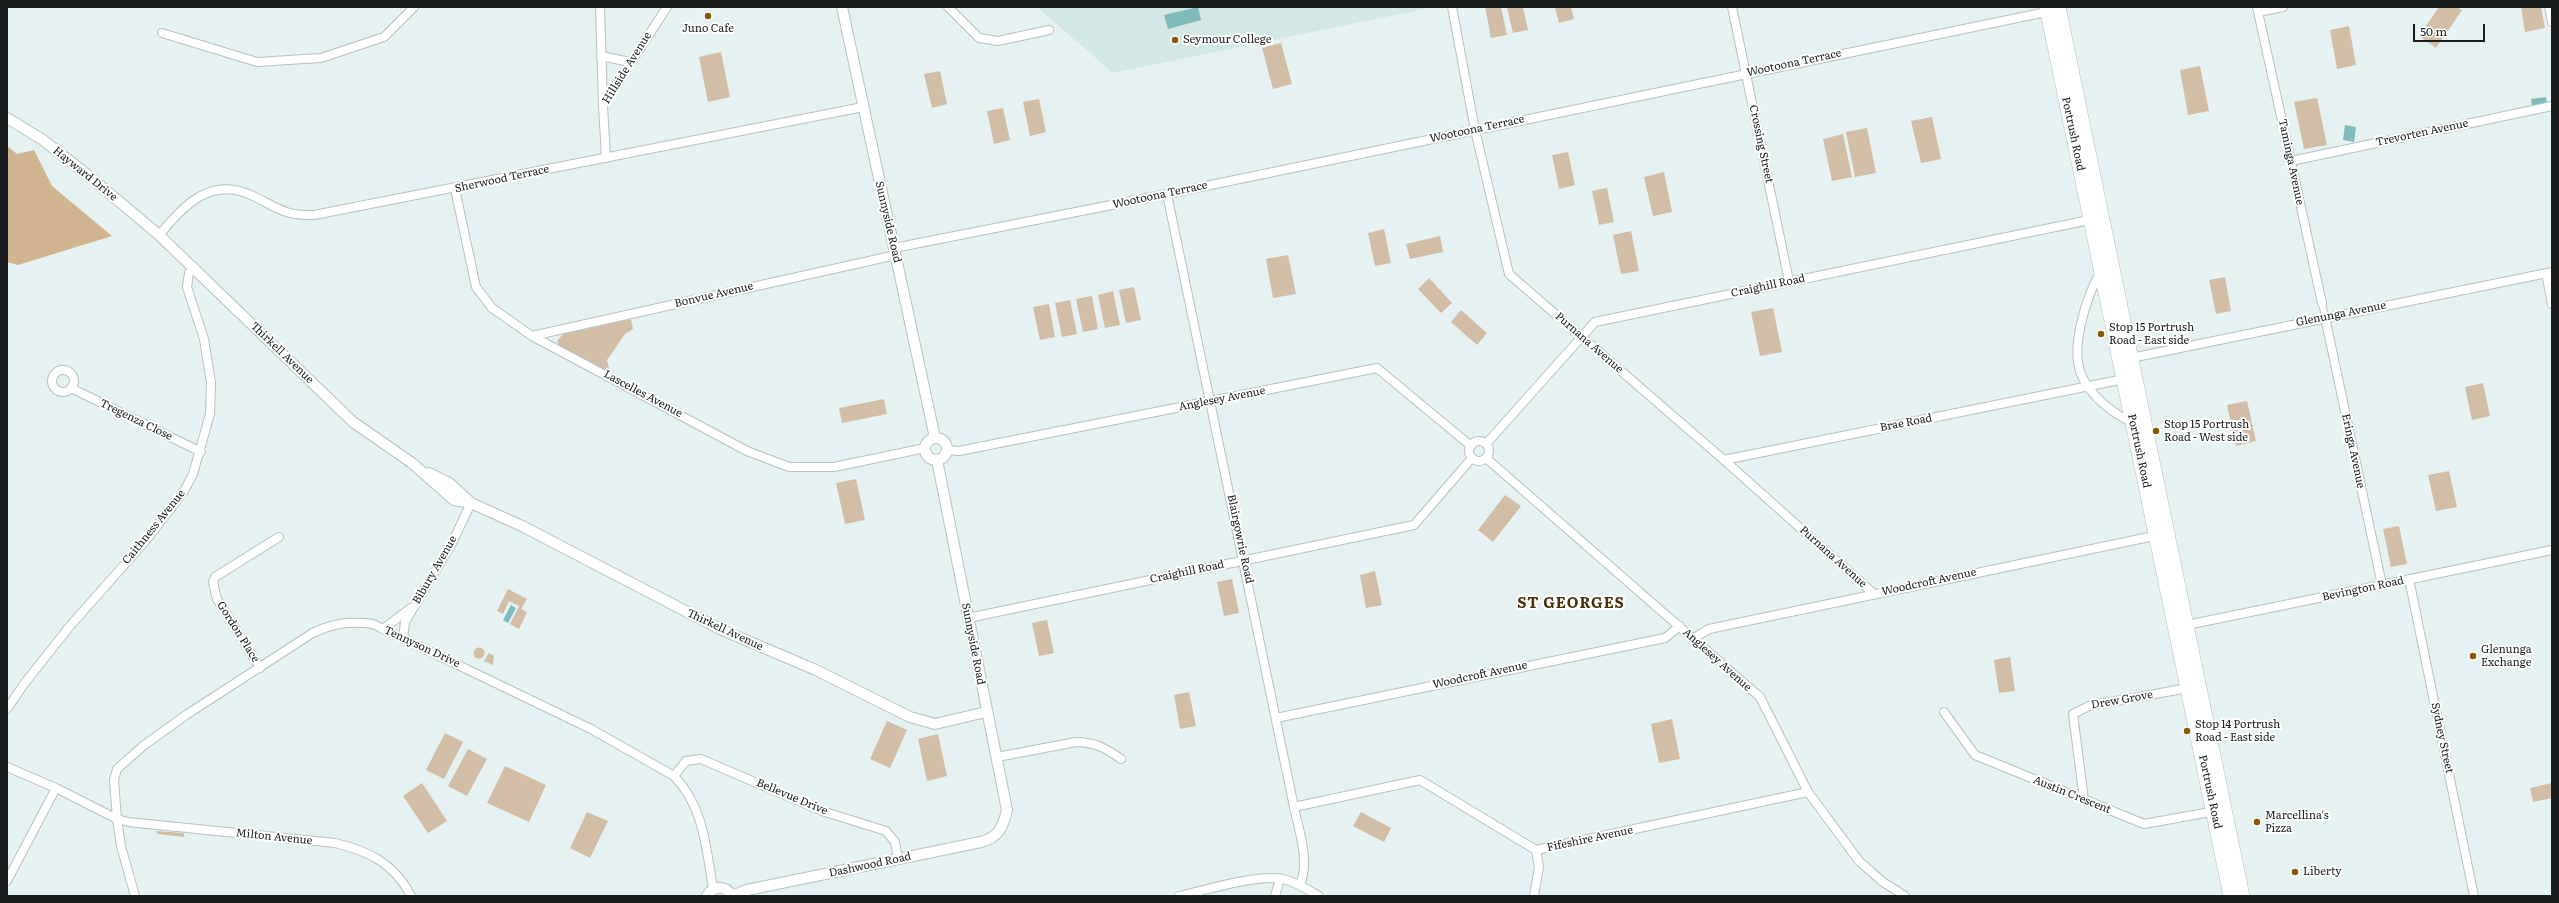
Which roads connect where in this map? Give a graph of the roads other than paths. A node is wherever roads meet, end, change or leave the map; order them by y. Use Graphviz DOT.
graph roads {
  1 [pos="414,7"];
  2 [pos="600,7"];
  3 [pos="667,7"];
  4 [pos="842,7"];
  5 [pos="948,7"];
  6 [pos="1452,7"];
  7 [pos="1732,7"];
  8 [pos="2283,7"];
  9 [pos="2549,7"];
  10 [pos="2053,8"];
  11 [pos="2258,9"];
  12 [pos="2552,22"];
  13 [pos="1049,30"];
  14 [pos="162,33"];
  15 [pos="601,56"];
  16 [pos="630,62"];
  17 [pos="1746,73"];
  18 [pos="603,104"];
  19 [pos="2552,106"];
  20 [pos="863,107"];
  21 [pos="7,118"];
  22 [pos="1475,130"];
  23 [pos="606,158"];
  24 [pos="2291,161"];
  25 [pos="455,189"];
  26 [pos="1167,194"];
  27 [pos="2096,219"];
  28 [pos="159,235"];
  29 [pos="895,251"];
  30 [pos="194,267"];
  31 [pos="2101,270"];
  32 [pos="2549,272"];
  33 [pos="1789,281"];
  34 [pos="2322,303"];
  35 [pos="2552,304"];
  36 [pos="2325,317"];
  37 [pos="532,336"];
  38 [pos="1581,336"];
  39 [pos="2131,358"];
  40 [pos="2124,379"];
  41 [pos="2088,386"];
  42 [pos="71,388"];
  43 [pos="1210,402"];
  44 [pos="2134,423"];
  45 [pos="934,438"];
  46 [pos="1486,444"];
  47 [pos="1471,446"];
  48 [pos="925,448"];
  49 [pos="947,450"];
  50 [pos="201,452"];
  51 [pos="1472,458"];
  52 [pos="1486,458"];
  53 [pos="936,460"];
  54 [pos="1724,460"];
  55 [pos="471,503"];
  56 [pos="2162,534"];
  57 [pos="279,537"];
  58 [pos="2552,550"];
  59 [pos="1244,560"];
  60 [pos="2409,580"];
  61 [pos="2382,585"];
  62 [pos="1874,594"];
  63 [pos="416,603"];
  64 [pos="968,618"];
  65 [pos="1680,626"];
  66 [pos="2180,626"];
  67 [pos="383,629"];
  68 [pos="1694,638"];
  69 [pos="403,639"];
  70 [pos="260,668"];
  71 [pos="2188,688"];
  72 [pos="7,709"];
  73 [pos="986,712"];
  74 [pos="1944,712"];
  75 [pos="1276,718"];
  76 [pos="996,757"];
  77 [pos="1121,759"];
  78 [pos="7,767"];
  79 [pos="674,776"];
  80 [pos="56,788"];
  81 [pos="1808,792"];
  82 [pos="2084,800"];
  83 [pos="1294,807"];
  84 [pos="2219,810"];
  85 [pos="117,818"];
  86 [pos="1003,827"];
  87 [pos="1536,850"];
  88 [pos="898,859"];
  89 [pos="1280,879"];
  90 [pos="7,881"];
  91 [pos="1300,885"];
  92 [pos="707,894"];
  93 [pos="135,896"];
  94 [pos="411,896"];
  95 [pos="732,896"];
  96 [pos="1179,896"];
  97 [pos="1275,896"];
  98 [pos="1319,896"];
  99 [pos="1534,896"];
  100 [pos="1905,896"];
  101 [pos="2230,896"];
  102 [pos="2243,896"];
  103 [pos="2474,896"];
  1 -- 14 [label="street"];
  2 -- 15 [label="street"];
  3 -- 16 [label="street, Hillside Avenue"];
  4 -- 20 [label="street, Sunnyside Road"];
  5 -- 13 [label="street"];
  6 -- 22 [label="street, Purnana Avenue"];
  7 -- 17 [label="street, Crossing Street"];
  8 -- 11 [label="street"];
  9 -- 12 [label="street"];
  10 -- 17 [label="street, Wootoona Terrace"];
  10 -- 27 [label="highway, Portrush Road"];
  11 -- 24 [label="street, Taminga Avenue"];
  15 -- 16 [label="street"];
  15 -- 18 [label="street"];
  16 -- 18 [label="street, Hillside Avenue"];
  17 -- 22 [label="street, Wootoona Terrace"];
  17 -- 33 [label="street, Crossing Street"];
  18 -- 23 [label="street, Hillside Avenue"];
  19 -- 24 [label="street, Trevorten Avenue"];
  20 -- 23 [label="street, Sherwood Terrace"];
  20 -- 29 [label="street, Sunnyside Road"];
  21 -- 28 [label="street, Hayward Drive"];
  22 -- 26 [label="street, Wootoona Terrace"];
  22 -- 38 [label="street, Purnana Avenue"];
  23 -- 25 [label="street, Sherwood Terrace"];
  24 -- 34 [label="street, Taminga Avenue"];
  25 -- 28 [label="street, Sherwood Terrace"];
  25 -- 37 [label="street, Lascelles Avenue"];
  26 -- 29 [label="street, Wootoona Terrace"];
  26 -- 43 [label="street, Blairgowrie Road"];
  27 -- 31 [label="highway, Portrush Road"];
  27 -- 33 [label="street, Craighill Road"];
  27 -- 39 [label="highway, Portrush Road"];
  28 -- 30 [label="street, Thirkell Avenue"];
  29 -- 37 [label="street, Bonvue Avenue"];
  29 -- 45 [label="street, Sunnyside Road"];
  30 -- 50 [label="street, Caithness Avenue"];
  30 -- 55 [label="street, Thirkell Avenue"];
  31 -- 40 [label="highway, Portrush Road"];
  31 -- 41 [label="street"];
  32 -- 35 [label="street"];
  32 -- 36 [label="street, Glenunga Avenue"];
  33 -- 38 [label="street, Craighill Road"];
  34 -- 36 [label="street, Taminga Avenue"];
  36 -- 39 [label="street, Glenunga Avenue"];
  36 -- 61 [label="street, Eringa Avenue"];
  37 -- 48 [label="street, Lascelles Avenue"];
  38 -- 46 [label="street, Craighill Road"];
  38 -- 54 [label="street, Purnana Avenue"];
  39 -- 56 [label="highway, Portrush Road"];
  40 -- 41 [label="street, Brae Road"];
  40 -- 44 [label="highway, Portrush Road"];
  41 -- 44 [label="street"];
  41 -- 54 [label="street, Brae Road"];
  42 -- 50 [label="street, Tregenza Close"];
  43 -- 47 [label="street, Anglesey Avenue"];
  43 -- 49 [label="street, Anglesey Avenue"];
  43 -- 59 [label="street, Blairgowrie Road"];
  44 -- 56 [label="highway, Portrush Road"];
  45 -- 48 [label="street"];
  45 -- 49 [label="street"];
  46 -- 47 [label="street"];
  46 -- 52 [label="street"];
  47 -- 51 [label="street"];
  48 -- 53 [label="street"];
  49 -- 53 [label="street"];
  50 -- 72 [label="street, Caithness Avenue"];
  51 -- 52 [label="street"];
  51 -- 59 [label="street, Craighill Road"];
  52 -- 65 [label="street, Anglesey Avenue"];
  53 -- 64 [label="street, Sunnyside Road"];
  54 -- 62 [label="street, Purnana Avenue"];
  55 -- 63 [label="street, Bibury Avenue"];
  55 -- 73 [label="street, Thirkell Avenue"];
  56 -- 62 [label="street, Woodcroft Avenue"];
  56 -- 66 [label="highway, Portrush Road"];
  57 -- 70 [label="street, Gordon Place"];
  58 -- 60 [label="street, Bevington Road"];
  59 -- 64 [label="street, Craighill Road"];
  59 -- 75 [label="street, Blairgowrie Road"];
  60 -- 61 [label="street, Bevington Road"];
  60 -- 103 [label="street, Sydney Street"];
  61 -- 66 [label="street, Bevington Road"];
  62 -- 68 [label="street, Woodcroft Avenue"];
  63 -- 67 [label="street"];
  63 -- 69 [label="street, Bibury Avenue"];
  64 -- 73 [label="street, Sunnyside Road"];
  65 -- 68 [label="street, Anglesey Avenue"];
  65 -- 75 [label="street, Woodcroft Avenue"];
  66 -- 71 [label="highway, Portrush Road"];
  66 -- 84 [label="highway, Portrush Road"];
  67 -- 69 [label="street, Tennyson Drive"];
  67 -- 70 [label="street, Tennyson Drive"];
  68 -- 81 [label="street, Anglesey Avenue"];
  69 -- 79 [label="street, Tennyson Drive"];
  70 -- 85 [label="street, Tennyson Drive"];
  71 -- 82 [label="street, Drew Grove"];
  71 -- 84 [label="highway, Portrush Road"];
  73 -- 76 [label="street, Sunnyside Road"];
  74 -- 82 [label="street, Austin Crescent"];
  75 -- 83 [label="street, Blairgowrie Road"];
  76 -- 77 [label="street"];
  76 -- 86 [label="street, Sunnyside Road"];
  78 -- 80 [label="street"];
  79 -- 88 [label="street, Bellevue Drive"];
  79 -- 92 [label="street, Tennyson Drive"];
  80 -- 85 [label="street"];
  80 -- 90 [label="street"];
  81 -- 87 [label="street, Fifeshire Avenue"];
  81 -- 100 [label="street, Anglesey Avenue"];
  82 -- 84 [label="street, Austin Crescent"];
  83 -- 87 [label="street, Fifeshire Avenue"];
  83 -- 91 [label="street, Blairgowrie Road"];
  84 -- 101 [label="highway, Portrush Road"];
  84 -- 102 [label="highway, Portrush Road"];
  85 -- 93 [label="street"];
  85 -- 94 [label="street, Milton Avenue"];
  86 -- 88 [label="street, Dashwood Road"];
  87 -- 99 [label="street"];
  88 -- 95 [label="street, Dashwood Road"];
  89 -- 91 [label="street"];
  89 -- 96 [label="street"];
  89 -- 97 [label="street"];
  91 -- 98 [label="street"];
  92 -- 95 [label="street"];
}
